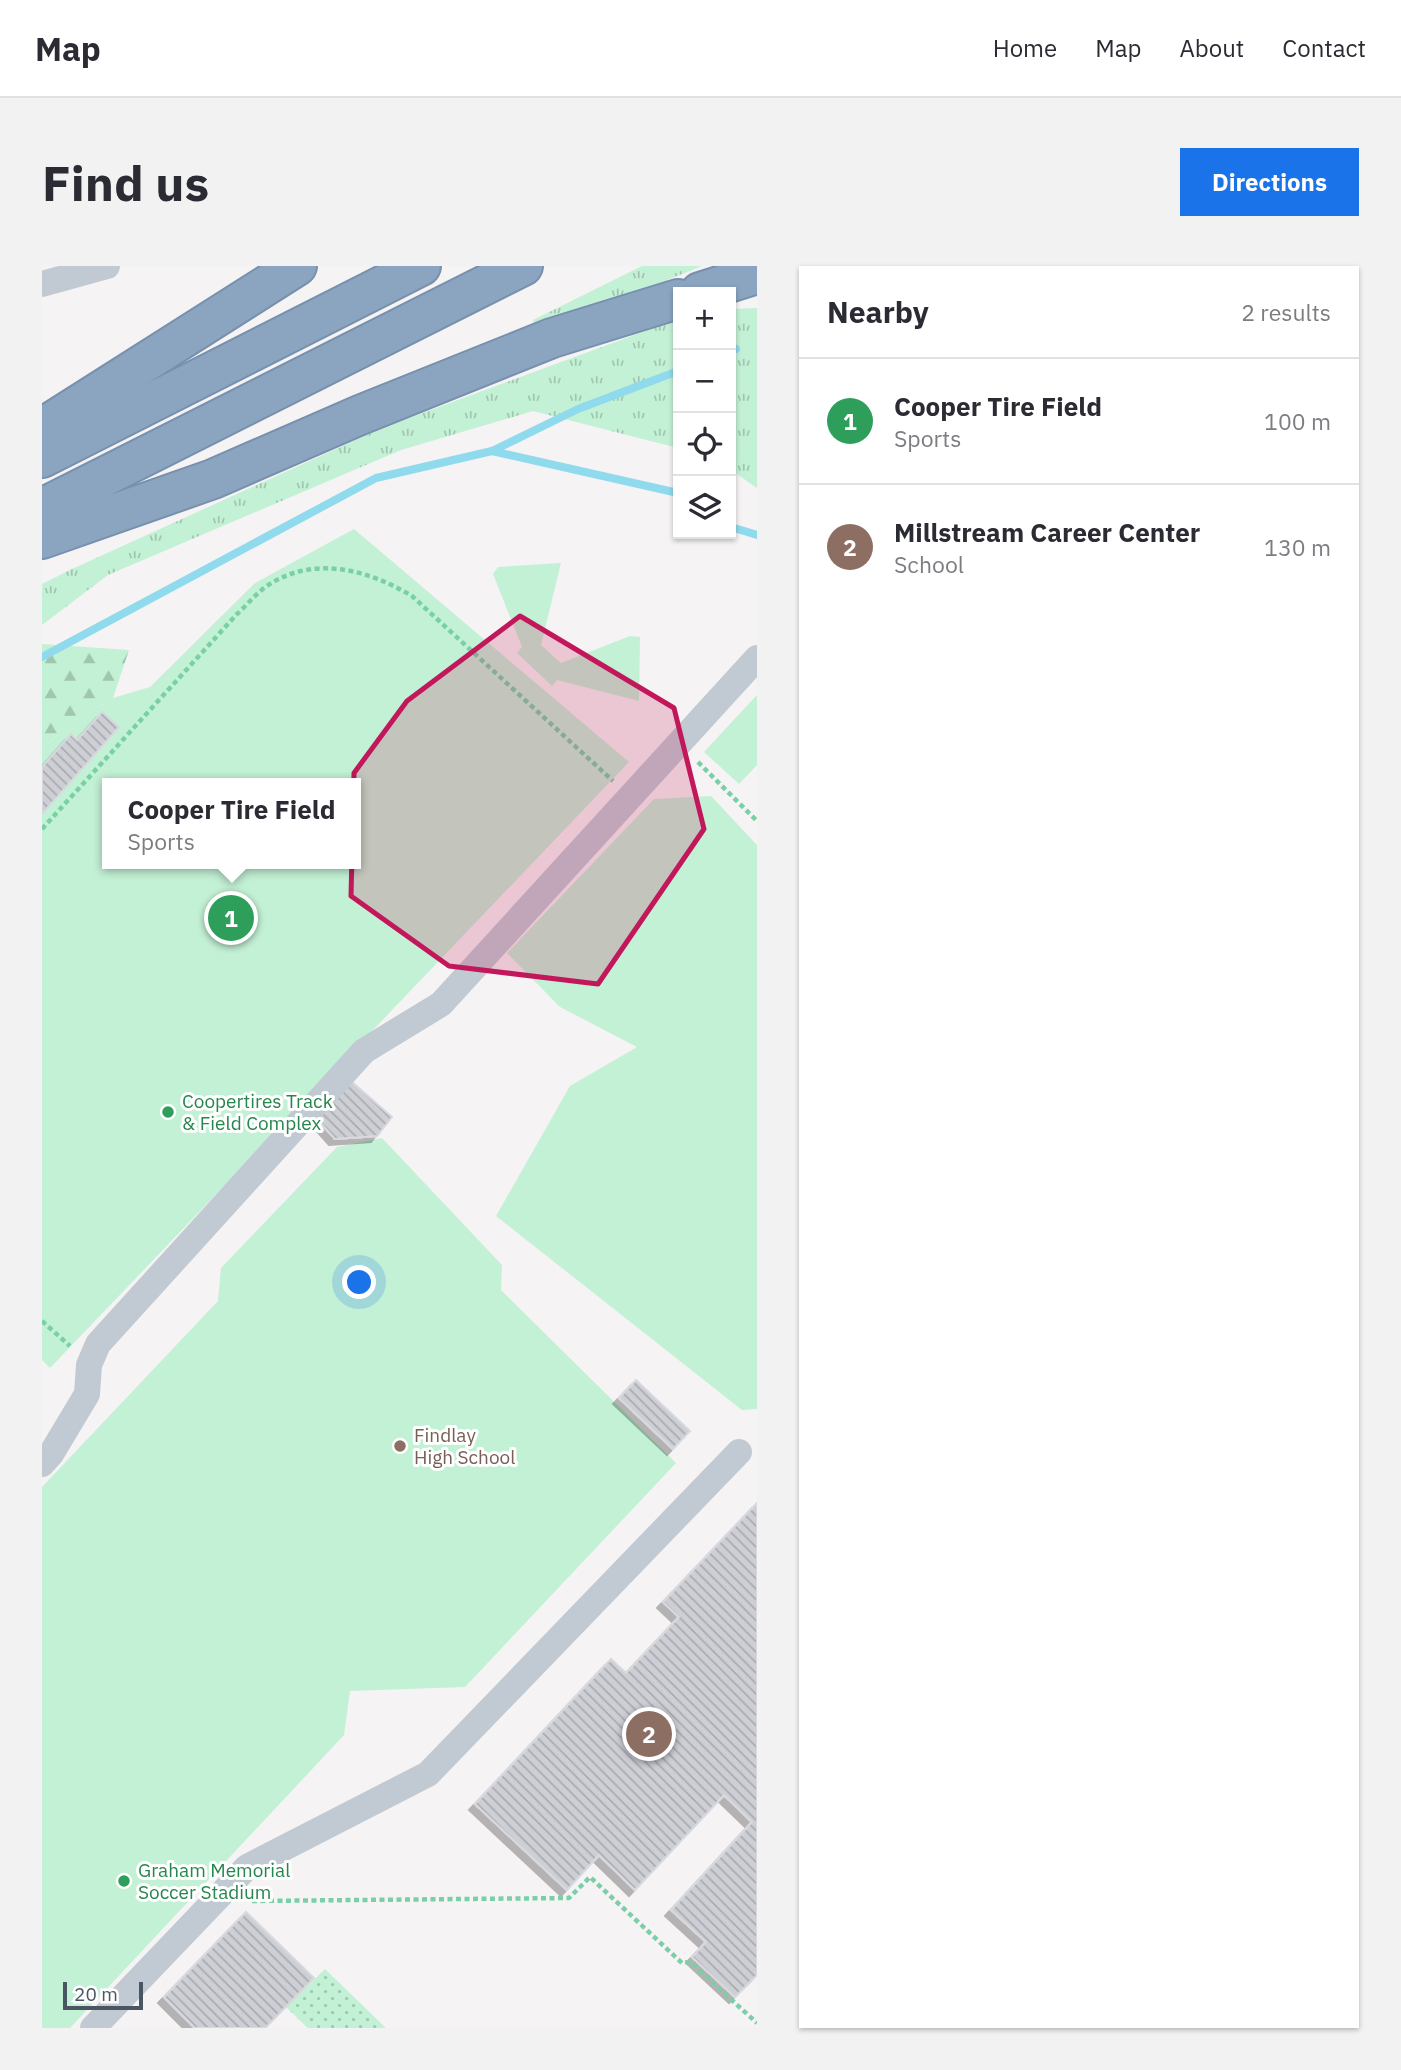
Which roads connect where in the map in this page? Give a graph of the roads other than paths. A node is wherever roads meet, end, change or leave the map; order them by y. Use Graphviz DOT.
graph roads {
  1 [pos="107,266"];
  2 [pos="297,266"];
  3 [pos="421,266"];
  4 [pos="523,266"];
  5 [pos="757,274"];
  6 [pos="42,284"];
  7 [pos="716,287"];
  8 [pos="673,301"];
  9 [pos="42,428"];
  10 [pos="42,458"];
  11 [pos="42,508"];
  12 [pos="42,539"];
  13 [pos="757,658"];
  14 [pos="739,1452"];
  15 [pos="42,1464"];
  16 [pos="93,2028"];
  1 -- 6 [label="lane"];
  2 -- 9 [label="highway"];
  3 -- 10 [label="highway"];
  4 -- 11 [label="highway"];
  5 -- 7 [label="highway"];
  8 -- 12 [label="highway"];
  13 -- 15 [label="lane"];
  14 -- 16 [label="lane"];
}
